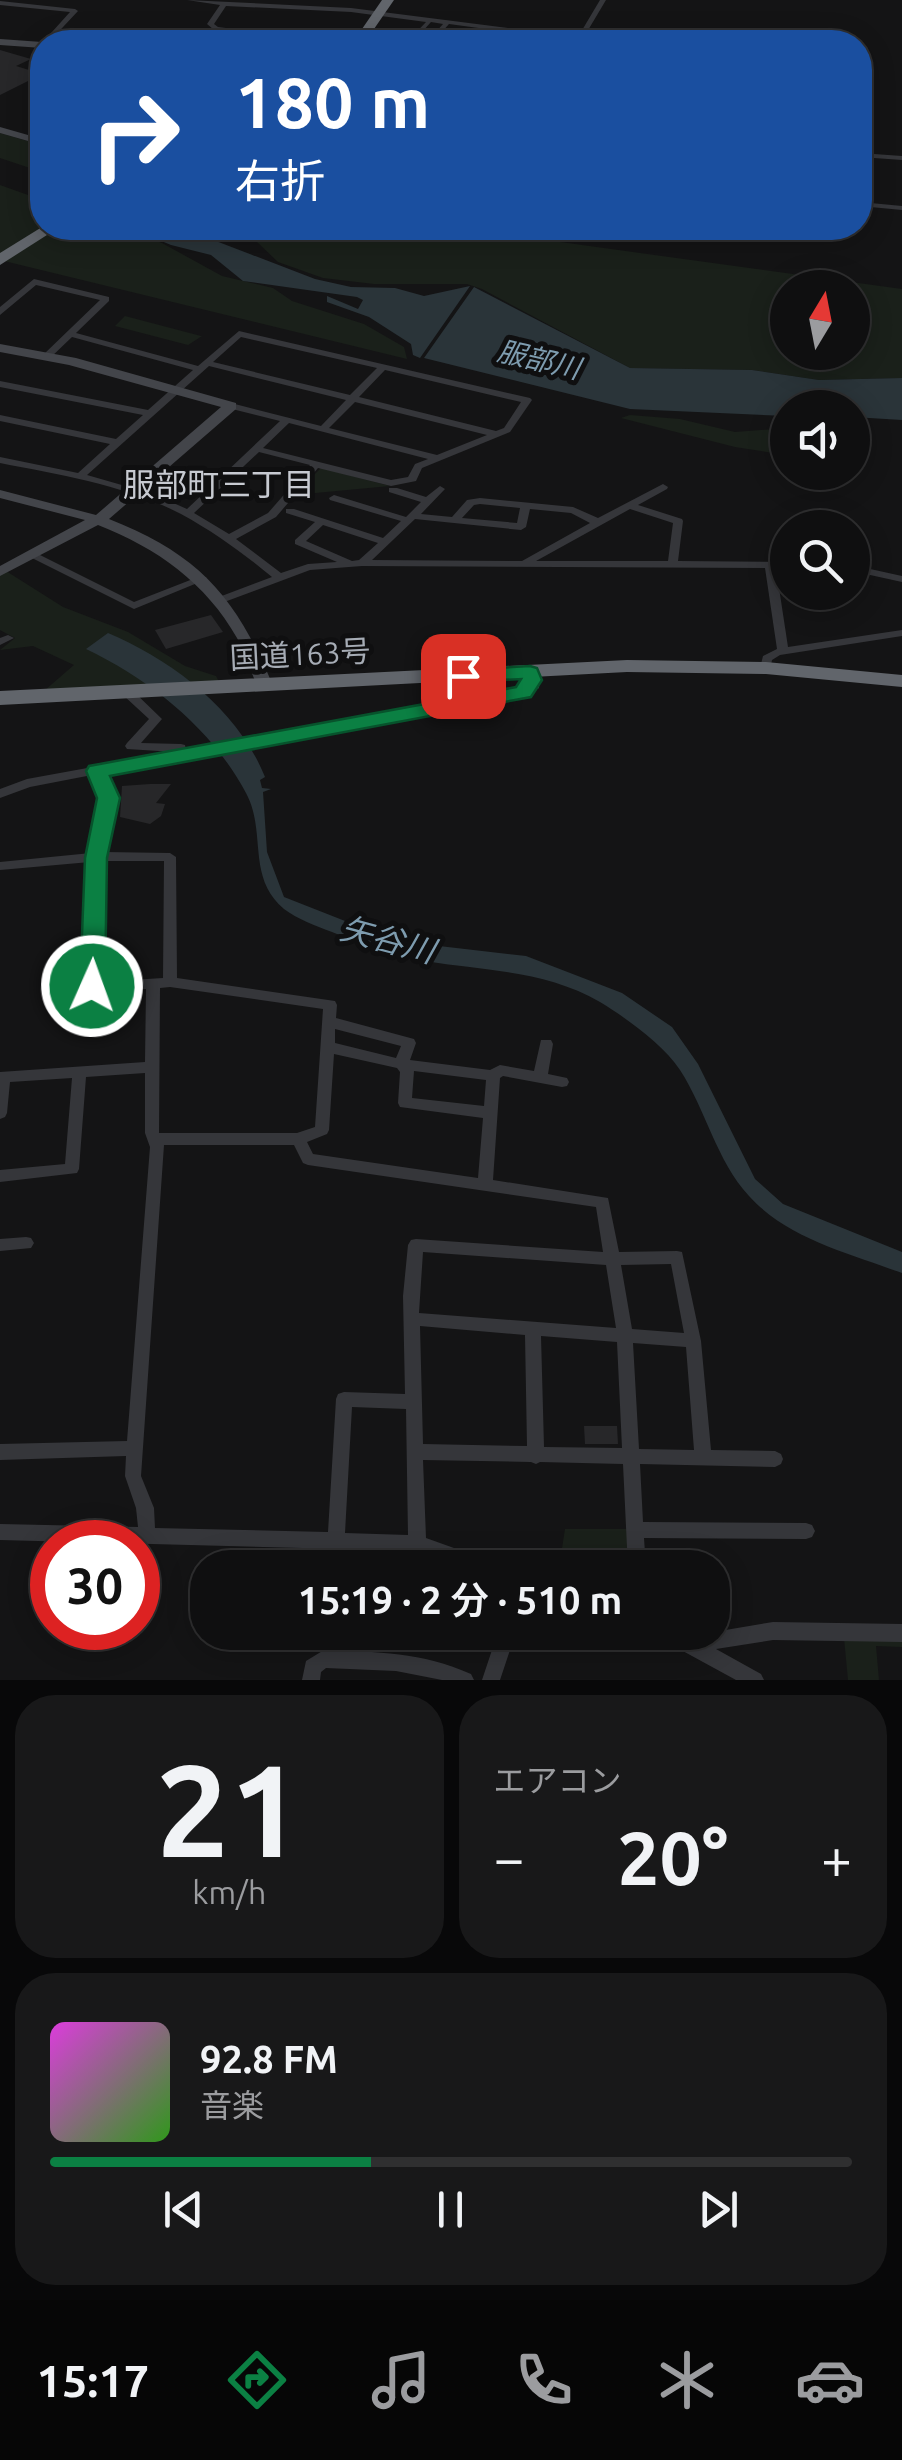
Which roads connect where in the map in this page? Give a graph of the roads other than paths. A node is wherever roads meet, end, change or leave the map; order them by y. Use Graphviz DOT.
graph roads {
  1 [pos="74,0"];
  2 [pos="190,0"];
  3 [pos="388,0"];
  4 [pos="603,0"];
  5 [pos="0,3"];
  6 [pos="224,4"];
  7 [pos="67,9"];
  8 [pos="380,16"];
  9 [pos="428,23"];
  10 [pos="446,25"];
  11 [pos="474,28"];
  12 [pos="57,30"];
  13 [pos="227,30"];
  14 [pos="369,30"];
  15 [pos="421,30"];
  16 [pos="441,30"];
  17 [pos="488,30"];
  18 [pos="585,30"];
  19 [pos="0,42"];
  20 [pos="30,43"];
  21 [pos="0,130"];
  22 [pos="30,139"];
  23 [pos="872,155"];
  24 [pos="902,158"];
  25 [pos="872,205"];
  26 [pos="902,208"];
  27 [pos="32,240"];
  28 [pos="0,260"];
  29 [pos="0,312"];
  30 [pos="70,334"];
  31 [pos="0,348"];
  32 [pos="46,356"];
  33 [pos="204,366"];
  34 [pos="382,368"];
  35 [pos="0,384"];
  36 [pos="176,391"];
  37 [pos="354,399"];
  38 [pos="231,406"];
  39 [pos="150,413"];
  40 [pos="0,418"];
  41 [pos="287,420"];
  42 [pos="323,429"];
  43 [pos="498,434"];
  44 [pos="117,442"];
  45 [pos="258,449"];
  46 [pos="439,458"];
  47 [pos="0,460"];
  48 [pos="316,464"];
  49 [pos="82,475"];
  50 [pos="663,488"];
  51 [pos="440,489"];
  52 [pos="393,490"];
  53 [pos="138,491"];
  54 [pos="0,494"];
  55 [pos="334,498"];
  56 [pos="428,500"];
  57 [pos="526,505"];
  58 [pos="630,506"];
  59 [pos="290,511"];
  60 [pos="190,512"];
  61 [pos="410,518"];
  62 [pos="100,519"];
  63 [pos="454,521"];
  64 [pos="321,522"];
  65 [pos="599,523"];
  66 [pos="232,537"];
  67 [pos="385,542"];
  68 [pos="36,556"];
  69 [pos="673,562"];
  70 [pos="356,563"];
  71 [pos="525,564"];
  72 [pos="770,566"];
  73 [pos="0,572"];
  74 [pos="870,572"];
  75 [pos="280,578"];
  76 [pos="202,579"];
  77 [pos="902,579"];
  78 [pos="223,600"];
  79 [pos="777,610"];
  80 [pos="902,633"];
  81 [pos="0,634"];
  82 [pos="0,642"];
  83 [pos="783,652"];
  84 [pos="766,668"];
  85 [pos="530,672"];
  86 [pos="902,681"];
  87 [pos="265,686"];
  88 [pos="130,692"];
  89 [pos="0,698"];
  90 [pos="201,750"];
  91 [pos="96,771"];
  92 [pos="0,794"];
  93 [pos="96,858"];
  94 [pos="0,866"];
  95 [pos="162,983"];
  96 [pos="330,1022"];
  97 [pos="546,1044"];
  98 [pos="328,1047"];
  99 [pos="401,1064"];
  100 [pos="154,1067"];
  101 [pos="79,1072"];
  102 [pos="492,1076"];
  103 [pos="540,1076"];
  104 [pos="2,1077"];
  105 [pos="562,1082"];
  106 [pos="0,1113"];
  107 [pos="491,1114"];
  108 [pos="154,1139"];
  109 [pos="298,1139"];
  110 [pos="0,1176"];
  111 [pos="485,1182"];
  112 [pos="26,1243"];
  113 [pos="0,1245"];
  114 [pos="612,1259"];
  115 [pos="414,1318"];
  116 [pos="533,1328"];
  117 [pos="625,1336"];
  118 [pos="694,1342"];
  119 [pos="415,1402"];
  120 [pos="134,1448"];
  121 [pos="0,1452"];
  122 [pos="418,1452"];
  123 [pos="536,1456"];
  124 [pos="630,1458"];
  125 [pos="703,1458"];
  126 [pos="775,1459"];
  127 [pos="146,1520"];
  128 [pos="634,1530"];
  129 [pos="806,1530"];
  130 [pos="0,1532"];
  131 [pos="30,1533"];
  132 [pos="160,1538"];
  133 [pos="336,1542"];
  134 [pos="417,1542"];
  135 [pos="439,1550"];
  136 [pos="636,1550"];
  137 [pos="902,1633"];
  138 [pos="730,1638"];
  139 [pos="500,1650"];
  140 [pos="702,1650"];
  141 [pos="311,1680"];
  142 [pos="465,1680"];
  143 [pos="491,1680"];
  144 [pos="754,1680"];
  1 -- 7 [label="street"];
  2 -- 6 [label="street"];
  3 -- 8 [label="highway"];
  4 -- 18 [label="street"];
  5 -- 7 [label="street"];
  6 -- 8 [label="street"];
  6 -- 13 [label="street"];
  7 -- 12 [label="street"];
  8 -- 9 [label="street"];
  8 -- 14 [label="highway"];
  9 -- 10 [label="street"];
  9 -- 15 [label="street"];
  10 -- 11 [label="street"];
  10 -- 16 [label="street"];
  11 -- 17 [label="street"];
  19 -- 20 [label="street"];
  21 -- 22 [label="street"];
  23 -- 24 [label="street"];
  25 -- 26 [label="street"];
  27 -- 28 [label="highway"];
  29 -- 30 [label="street"];
  30 -- 32 [label="street"];
  30 -- 33 [label="street"];
  31 -- 32 [label="street"];
  32 -- 36 [label="street"];
  33 -- 34 [label="street"];
  33 -- 36 [label="street"];
  33 -- 37 [label="street"];
  34 -- 37 [label="street"];
  34 -- 43 [label="street"];
  35 -- 39 [label="street"];
  36 -- 38 [label="street"];
  36 -- 39 [label="street"];
  37 -- 42 [label="street"];
  37 -- 43 [label="street"];
  38 -- 41 [label="street"];
  38 -- 53 [label="street"];
  39 -- 44 [label="street"];
  40 -- 44 [label="street"];
  41 -- 42 [label="street"];
  41 -- 45 [label="street"];
  42 -- 46 [label="street"];
  43 -- 46 [label="street"];
  44 -- 49 [label="street"];
  45 -- 48 [label="street"];
  45 -- 60 [label="street"];
  46 -- 48 [label="street"];
  47 -- 49 [label="street"];
  48 -- 66 [label="street"];
  49 -- 53 [label="street"];
  50 -- 58 [label="street"];
  51 -- 56 [label="street"];
  52 -- 56 [label="street"];
  53 -- 60 [label="street"];
  53 -- 62 [label="street"];
  54 -- 62 [label="street"];
  55 -- 61 [label="street"];
  56 -- 61 [label="street"];
  57 -- 63 [label="street"];
  57 -- 63 [label="street"];
  57 -- 65 [label="street"];
  58 -- 65 [label="street"];
  58 -- 69 [label="street"];
  59 -- 64 [label="street"];
  60 -- 66 [label="street"];
  61 -- 63 [label="street"];
  61 -- 67 [label="street"];
  62 -- 68 [label="street"];
  62 -- 76 [label="street"];
  64 -- 67 [label="street"];
  64 -- 70 [label="street"];
  65 -- 71 [label="street"];
  66 -- 75 [label="street"];
  67 -- 70 [label="street"];
  68 -- 73 [label="street"];
  68 -- 76 [label="street"];
  69 -- 71 [label="street"];
  69 -- 72 [label="street"];
  70 -- 71 [label="street"];
  70 -- 75 [label="street"];
  74 -- 77 [label="street"];
  75 -- 78 [label="street"];
  76 -- 78 [label="street"];
  78 -- 87 [label="street"];
  79 -- 83 [label="street"];
  80 -- 83 [label="street"];
  81 -- 82 [label="street"];
  83 -- 84 [label="street"];
  84 -- 85 [label="highway, 国道163号"];
  84 -- 86 [label="highway, 国道163号"];
  85 -- 87 [label="highway, 国道163号"];
  85 -- 90 [label="street"];
  87 -- 88 [label="highway, 国道163号"];
  88 -- 89 [label="highway, 国道163号"];
  88 -- 90 [label="street"];
  90 -- 91 [label="street"];
  91 -- 92 [label="street"];
  91 -- 93 [label="street"];
  93 -- 94 [label="street"];
  93 -- 95 [label="street"];
  93 -- 95 [label="street"];
  95 -- 96 [label="street"];
  95 -- 100 [label="street"];
  96 -- 98 [label="street"];
  96 -- 99 [label="street"];
  97 -- 103 [label="street"];
  98 -- 99 [label="street"];
  98 -- 109 [label="street"];
  99 -- 102 [label="street"];
  99 -- 107 [label="street"];
  100 -- 101 [label="street"];
  100 -- 108 [label="street"];
  101 -- 104 [label="street"];
  101 -- 110 [label="street"];
  102 -- 103 [label="street"];
  102 -- 107 [label="street"];
  103 -- 105 [label="street"];
  104 -- 106 [label="street"];
  107 -- 111 [label="street"];
  108 -- 109 [label="street"];
  108 -- 120 [label="street"];
  109 -- 111 [label="street"];
  111 -- 114 [label="street"];
  112 -- 113 [label="street"];
  114 -- 115 [label="street"];
  114 -- 117 [label="street"];
  114 -- 118 [label="street"];
  115 -- 116 [label="street"];
  115 -- 119 [label="street"];
  116 -- 117 [label="street"];
  116 -- 123 [label="street"];
  117 -- 118 [label="street"];
  117 -- 124 [label="street"];
  118 -- 125 [label="street"];
  119 -- 122 [label="street"];
  119 -- 133 [label="street"];
  120 -- 121 [label="street"];
  120 -- 127 [label="street"];
  122 -- 123 [label="street"];
  122 -- 134 [label="street"];
  123 -- 124 [label="street"];
  124 -- 125 [label="street"];
  124 -- 128 [label="street"];
  125 -- 126 [label="street"];
  128 -- 129 [label="street"];
  128 -- 136 [label="street"];
  130 -- 131 [label="street"];
  132 -- 133 [label="street"];
  133 -- 134 [label="street"];
  134 -- 135 [label="street"];
  137 -- 138 [label="street"];
  139 -- 143 [label="street"];
  140 -- 144 [label="street"];
  141 -- 142 [label="street"];
}
